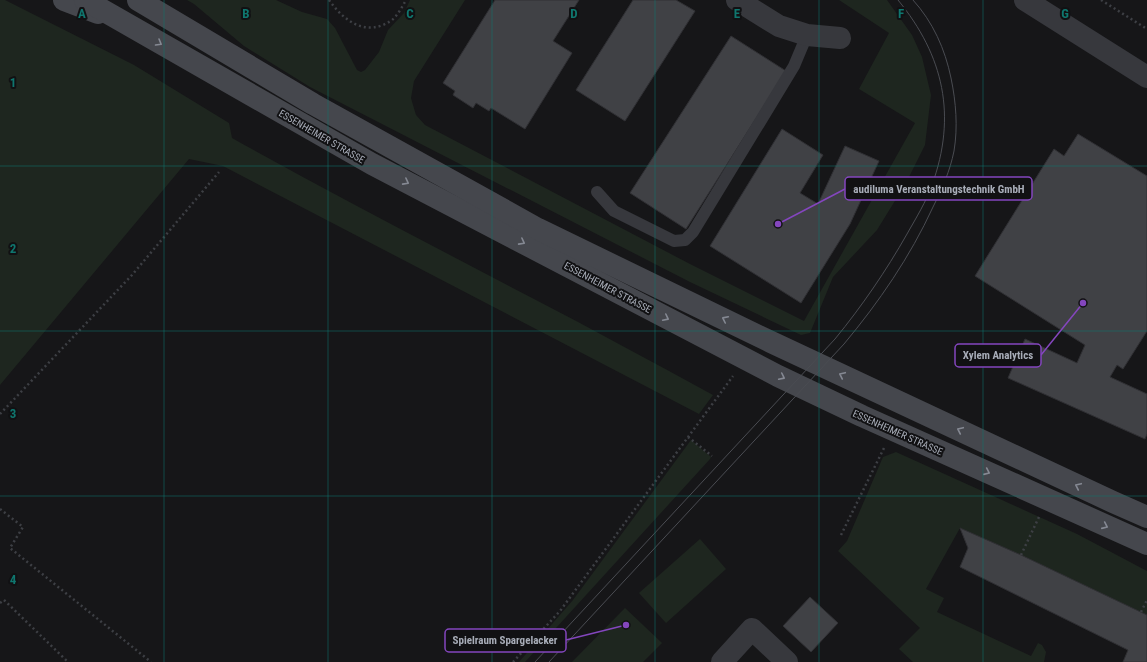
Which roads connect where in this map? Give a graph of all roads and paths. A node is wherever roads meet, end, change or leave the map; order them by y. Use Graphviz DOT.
graph roads {
  1 [pos="64,0"];
  2 [pos="85,0"];
  3 [pos="138,0"];
  4 [pos="329,0"];
  5 [pos="406,0"];
  6 [pos="737,0"];
  7 [pos="1025,0"];
  8 [pos="1101,0"];
  9 [pos="125,24"];
  10 [pos="1147,29"];
  11 [pos="807,35"];
  12 [pos="840,38"];
  13 [pos="1147,77"];
  14 [pos="219,172"];
  15 [pos="597,192"];
  16 [pos="737,371"];
  17 [pos="0,414"];
  18 [pos="688,437"];
  19 [pos="887,442"];
  20 [pos="712,456"];
  21 [pos="0,509"];
  22 [pos="1147,517"];
  23 [pos="1038,520"];
  24 [pos="841,535"];
  25 [pos="1147,544"];
  26 [pos="1021,555"];
  27 [pos="1147,600"];
  28 [pos="0,603"];
  29 [pos="1141,612"];
  30 [pos="68,662"];
  31 [pos="151,662"];
  32 [pos="513,662"];
  33 [pos="722,662"];
  34 [pos="787,662"];
  1 -- 9 [label="main road"];
  2 -- 9 [label="main road, ESSENHEIMER STRASSE"];
  22 -- 3 [label="main road, ESSENHEIMER STRASSE, one-way"];
  4 -- 5 [label="path"];
  6 -- 11 [label="street"];
  7 -- 13 [label="street"];
  8 -- 10 [label="path"];
  9 -- 25 [label="main road, ESSENHEIMER STRASSE, one-way"];
  11 -- 12 [label="street"];
  11 -- 15 [label="lane"];
  14 -- 17 [label="path"];
  16 -- 18 [label="path"];
  18 -- 20 [label="path"];
  18 -- 32 [label="path"];
  19 -- 24 [label="path"];
  21 -- 31 [label="path"];
  23 -- 26 [label="path"];
  27 -- 29 [label="path"];
  28 -- 30 [label="path"];
  33 -- 34 [label="street"];
}
